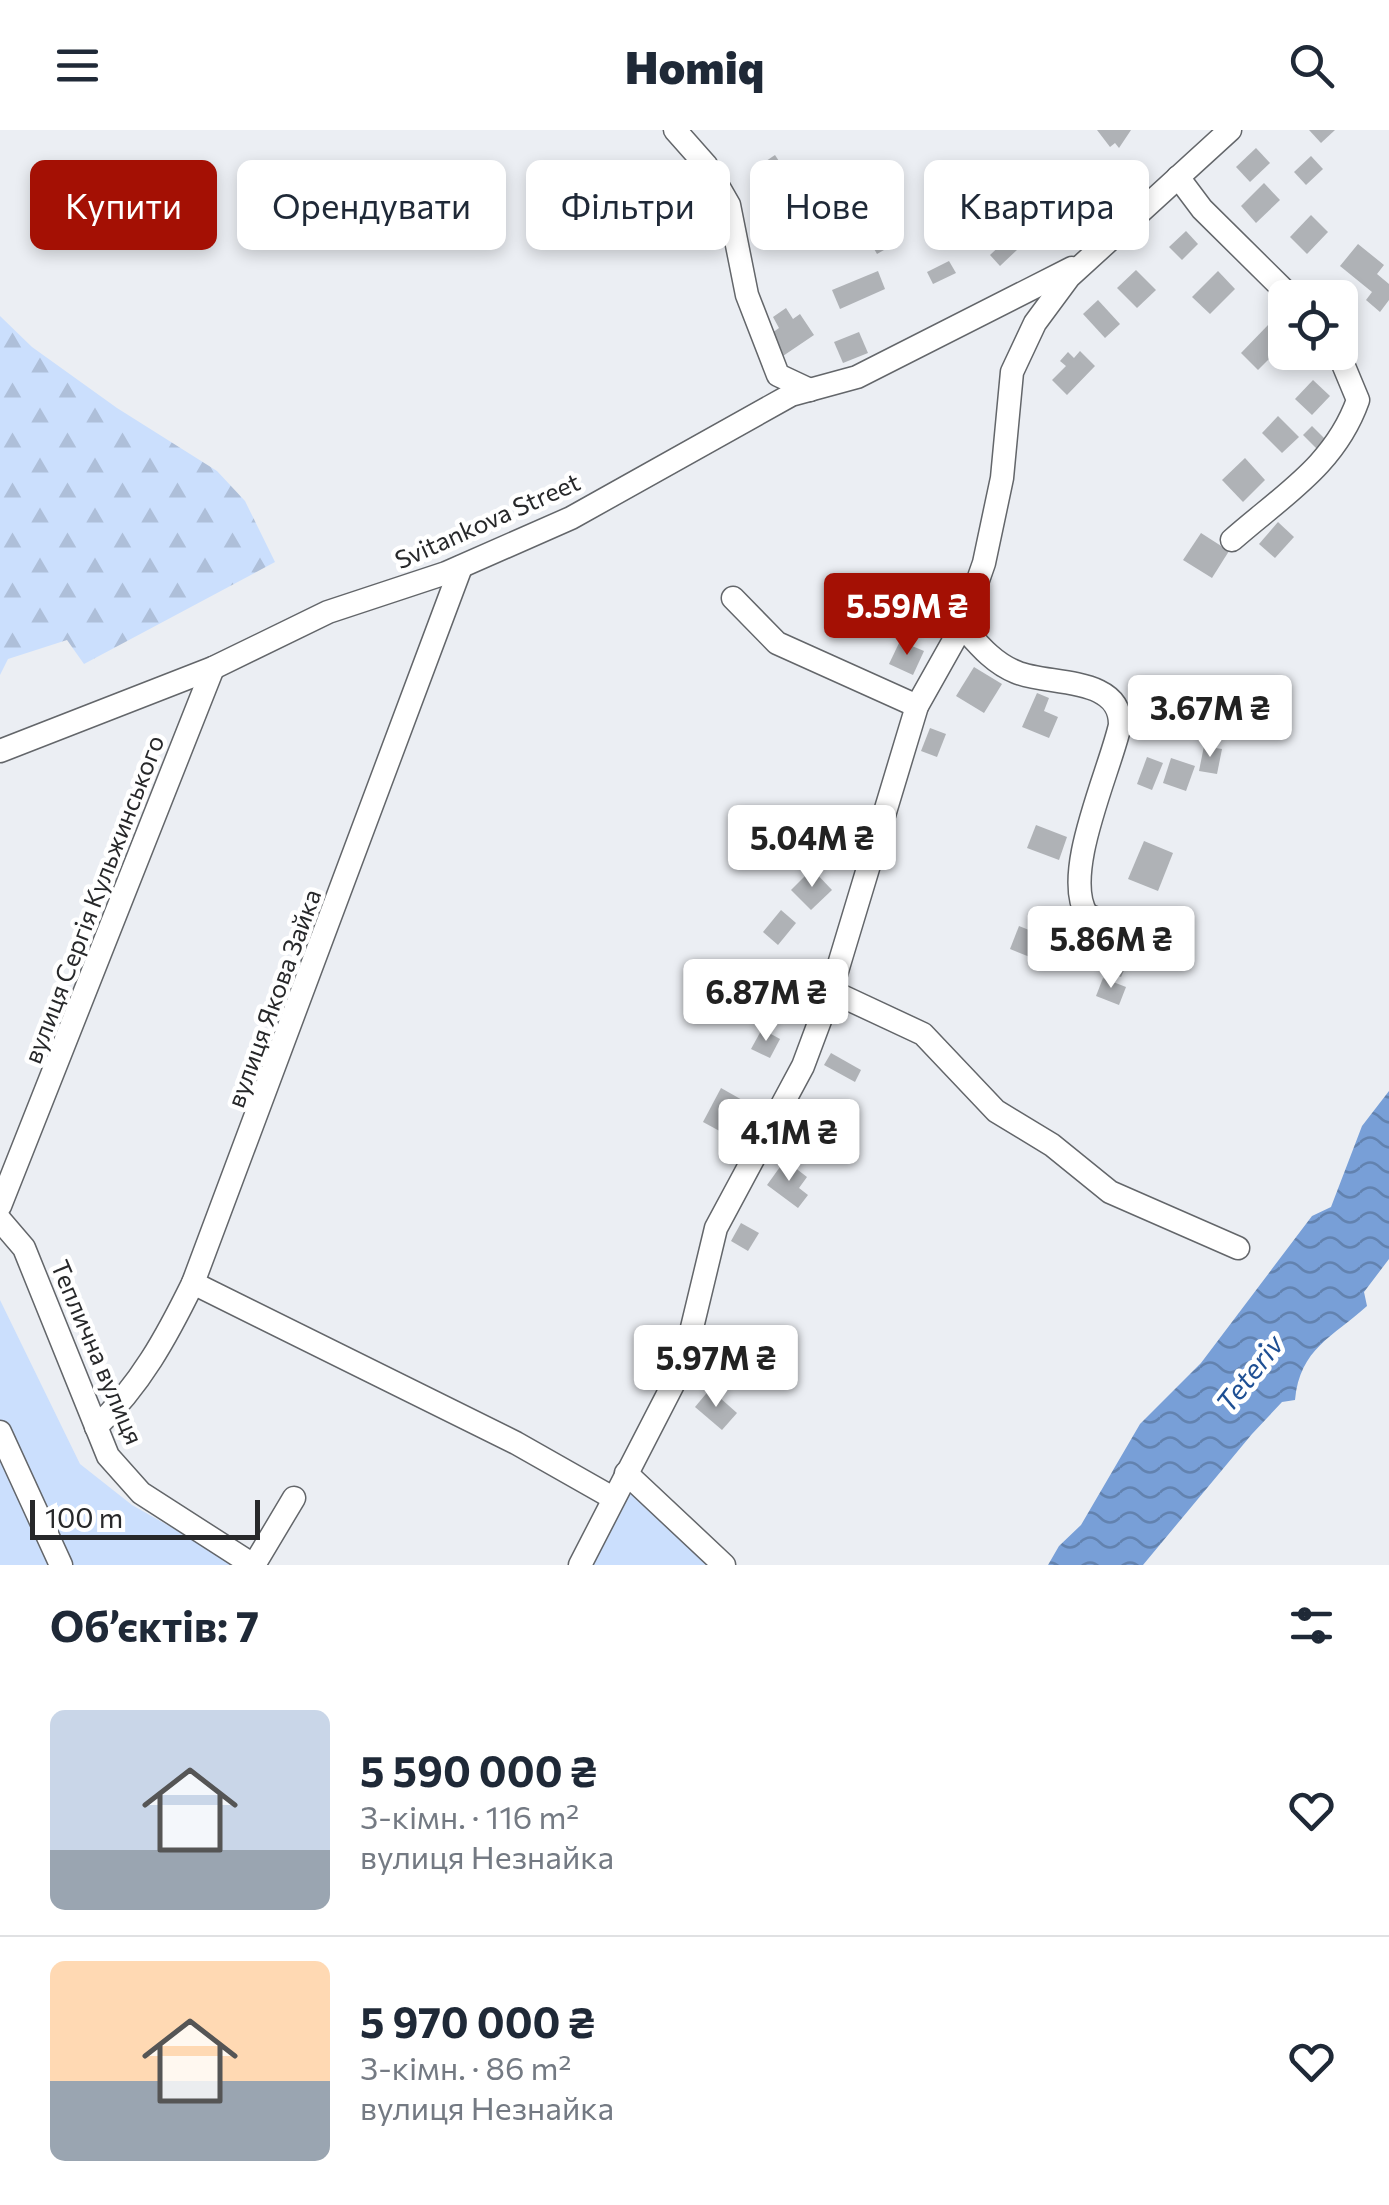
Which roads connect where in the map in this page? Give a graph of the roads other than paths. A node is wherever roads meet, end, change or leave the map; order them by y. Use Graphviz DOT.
graph roads {
  1 [pos="675,130"];
  2 [pos="1230,130"];
  3 [pos="1178,176"];
  4 [pos="1089,259"];
  5 [pos="1274,280"];
  6 [pos="1346,370"];
  7 [pos="810,390"];
  8 [pos="1232,540"];
  9 [pos="461,567"];
  10 [pos="734,598"];
  11 [pos="962,626"];
  12 [pos="213,668"];
  13 [pos="918,706"];
  14 [pos="0,750"];
  15 [pos="1087,915"];
  16 [pos="1125,930"];
  17 [pos="1071,958"];
  18 [pos="831,991"];
  19 [pos="0,1206"];
  20 [pos="0,1220"];
  21 [pos="1238,1248"];
  22 [pos="194,1283"];
  23 [pos="96,1427"];
  24 [pos="0,1432"];
  25 [pos="626,1473"];
  26 [pos="294,1498"];
  27 [pos="613,1498"];
  28 [pos="61,1565"];
  29 [pos="253,1565"];
  30 [pos="580,1565"];
  31 [pos="724,1565"];
  1 -- 7 [label="street"];
  2 -- 3 [label="street"];
  3 -- 4 [label="street"];
  3 -- 5 [label="street"];
  4 -- 7 [label="street, Svitankova Street"];
  4 -- 11 [label="street"];
  6 -- 8 [label="street"];
  7 -- 9 [label="street, Svitankova Street"];
  9 -- 12 [label="street, Svitankova Street"];
  9 -- 22 [label="street, вулиця Якова Зайка"];
  10 -- 13 [label="street"];
  11 -- 13 [label="street"];
  11 -- 15 [label="street"];
  12 -- 14 [label="street, Svitankova Street"];
  12 -- 19 [label="street, вулиця Сергія Кульжинського"];
  13 -- 18 [label="street"];
  15 -- 16 [label="street"];
  15 -- 17 [label="street"];
  18 -- 21 [label="street"];
  18 -- 25 [label="street"];
  20 -- 23 [label="street, Теплична вулиця"];
  22 -- 23 [label="street, вулиця Якова Зайка"];
  22 -- 27 [label="street"];
  23 -- 29 [label="street, Теплична вулиця"];
  24 -- 28 [label="street"];
  25 -- 27 [label="street"];
  25 -- 31 [label="street"];
  26 -- 29 [label="street"];
  27 -- 30 [label="street"];
}
